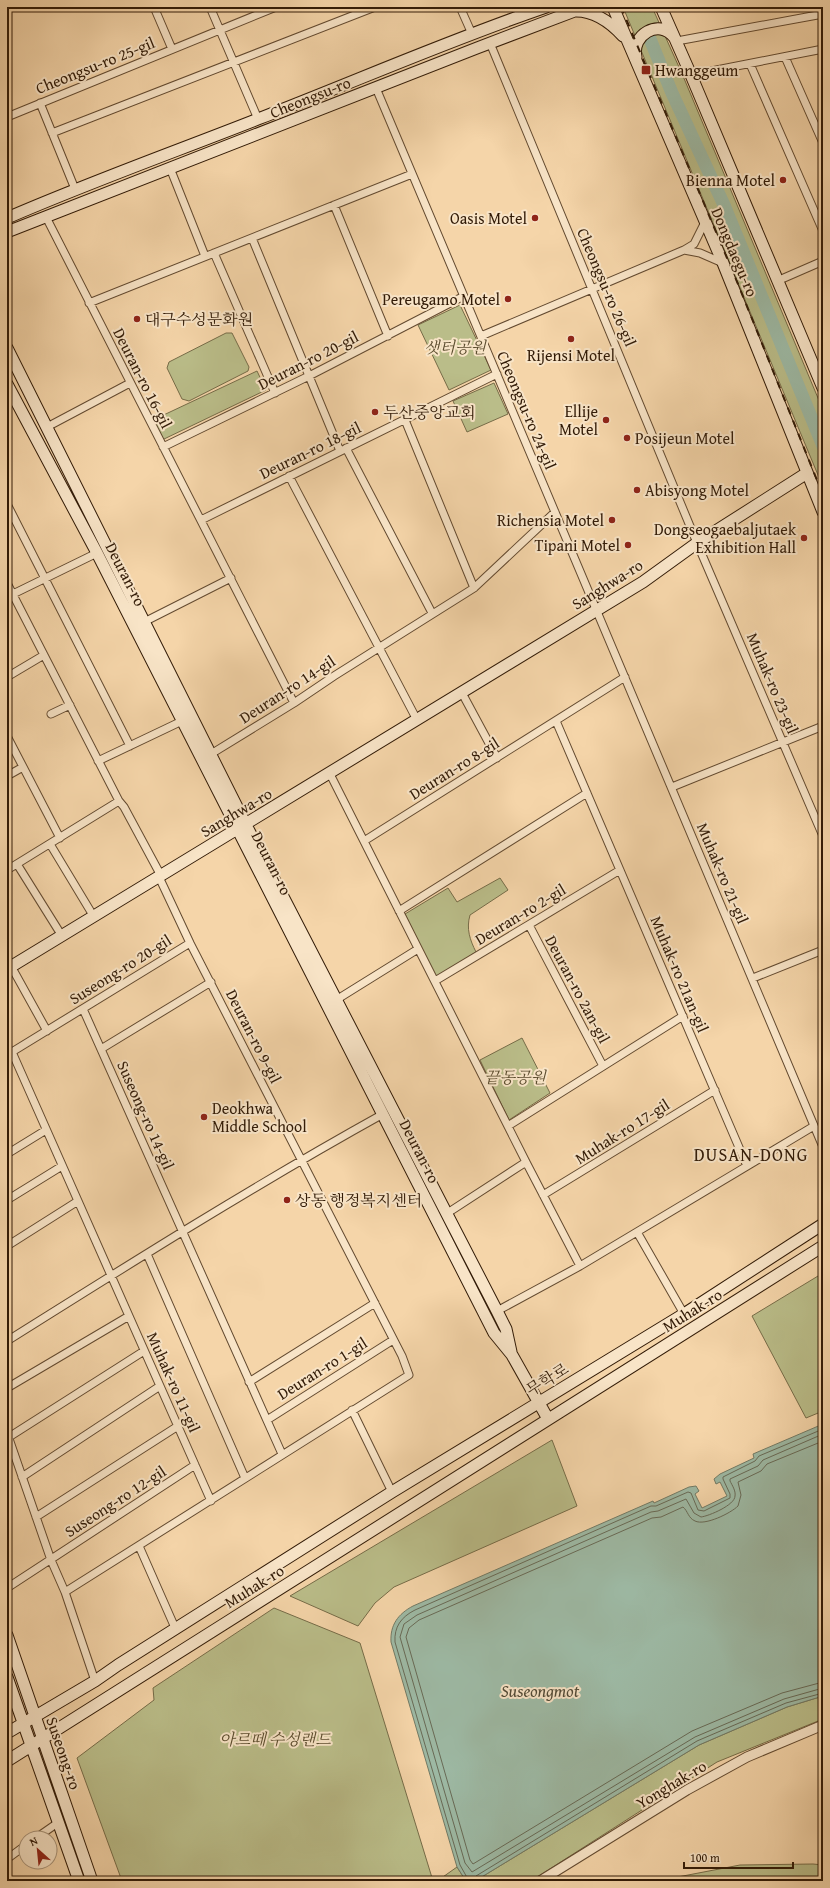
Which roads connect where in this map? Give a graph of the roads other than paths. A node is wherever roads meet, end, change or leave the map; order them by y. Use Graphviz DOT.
graph roads {
  1 [pos="154,7"];
  2 [pos="210,7"];
  3 [pos="276,7"];
  4 [pos="375,7"];
  5 [pos="460,7"];
  6 [pos="546,7"];
  7 [pos="613,7"];
  8 [pos="661,7"];
  9 [pos="263,9"];
  10 [pos="580,9"];
  11 [pos="666,13"];
  12 [pos="823,14"];
  13 [pos="219,30"];
  14 [pos="472,34"];
  15 [pos="677,41"];
  16 [pos="490,43"];
  17 [pos="629,44"];
  18 [pos="172,49"];
  19 [pos="823,49"];
  20 [pos="785,57"];
  21 [pos="636,60"];
  22 [pos="233,62"];
  23 [pos="750,64"];
  24 [pos="692,75"];
  25 [pos="376,88"];
  26 [pos="40,103"];
  27 [pos="7,117"];
  28 [pos="258,120"];
  29 [pos="52,133"];
  30 [pos="823,144"];
  31 [pos="170,168"];
  32 [pos="412,174"];
  33 [pos="75,189"];
  34 [pos="334,205"];
  35 [pos="46,217"];
  36 [pos="7,218"];
  37 [pos="705,222"];
  38 [pos="823,231"];
  39 [pos="7,232"];
  40 [pos="252,238"];
  41 [pos="684,250"];
  42 [pos="214,253"];
  43 [pos="205,256"];
  44 [pos="823,261"];
  45 [pos="723,263"];
  46 [pos="777,281"];
  47 [pos="592,289"];
  48 [pos="464,296"];
  49 [pos="89,303"];
  50 [pos="388,336"];
  51 [pos="481,336"];
  52 [pos="7,348"];
  53 [pos="497,374"];
  54 [pos="309,376"];
  55 [pos="130,383"];
  56 [pos="7,384"];
  57 [pos="823,388"];
  58 [pos="275,393"];
  59 [pos="405,420"];
  60 [pos="47,427"];
  61 [pos="163,447"];
  62 [pos="343,450"];
  63 [pos="807,473"];
  64 [pos="289,476"];
  65 [pos="7,504"];
  66 [pos="555,512"];
  67 [pos="823,512"];
  68 [pos="201,520"];
  69 [pos="697,543"];
  70 [pos="97,552"];
  71 [pos="45,578"];
  72 [pos="230,578"];
  73 [pos="7,582"];
  74 [pos="474,588"];
  75 [pos="13,594"];
  76 [pos="597,610"];
  77 [pos="432,613"];
  78 [pos="144,622"];
  79 [pos="379,647"];
  80 [pos="44,655"];
  81 [pos="7,677"];
  82 [pos="625,677"];
  83 [pos="462,693"];
  84 [pos="294,703"];
  85 [pos="70,705"];
  86 [pos="51,714"];
  87 [pos="417,720"];
  88 [pos="182,721"];
  89 [pos="556,721"];
  90 [pos="823,726"];
  91 [pos="7,736"];
  92 [pos="784,743"];
  93 [pos="130,746"];
  94 [pos="210,754"];
  95 [pos="497,758"];
  96 [pos="98,761"];
  97 [pos="23,767"];
  98 [pos="330,774"];
  99 [pos="7,776"];
  100 [pos="672,787"];
  101 [pos="587,793"];
  102 [pos="119,801"];
  103 [pos="242,827"];
  104 [pos="823,836"];
  105 [pos="60,838"];
  106 [pos="364,841"];
  107 [pos="50,844"];
  108 [pos="17,864"];
  109 [pos="7,870"];
  110 [pos="620,870"];
  111 [pos="159,877"];
  112 [pos="399,911"];
  113 [pos="94,917"];
  114 [pos="529,925"];
  115 [pos="62,936"];
  116 [pos="190,943"];
  117 [pos="418,949"];
  118 [pos="823,950"];
  119 [pos="9,967"];
  120 [pos="753,978"];
  121 [pos="435,981"];
  122 [pos="210,982"];
  123 [pos="336,1000"];
  124 [pos="83,1009"];
  125 [pos="683,1016"];
  126 [pos="48,1030"];
  127 [pos="101,1049"];
  128 [pos="9,1054"];
  129 [pos="603,1066"];
  130 [pos="715,1090"];
  131 [pos="383,1114"];
  132 [pos="508,1126"];
  133 [pos="814,1126"];
  134 [pos="46,1130"];
  135 [pos="823,1147"];
  136 [pos="7,1154"];
  137 [pos="301,1160"];
  138 [pos="526,1162"];
  139 [pos="62,1166"];
  140 [pos="747,1166"];
  141 [pos="543,1195"];
  142 [pos="7,1200"];
  143 [pos="78,1201"];
  144 [pos="446,1214"];
  145 [pos="823,1224"];
  146 [pos="183,1232"];
  147 [pos="637,1232"];
  148 [pos="7,1246"];
  149 [pos="823,1246"];
  150 [pos="147,1254"];
  151 [pos="580,1266"];
  152 [pos="111,1275"];
  153 [pos="375,1303"];
  154 [pos="497,1311"];
  155 [pos="684,1314"];
  156 [pos="129,1316"];
  157 [pos="393,1340"];
  158 [pos="7,1341"];
  159 [pos="144,1351"];
  160 [pos="512,1355"];
  161 [pos="250,1382"];
  162 [pos="160,1386"];
  163 [pos="7,1388"];
  164 [pos="539,1403"];
  165 [pos="352,1410"];
  166 [pos="548,1419"];
  167 [pos="267,1420"];
  168 [pos="178,1426"];
  169 [pos="8,1435"];
  170 [pos="282,1454"];
  171 [pos="195,1465"];
  172 [pos="22,1477"];
  173 [pos="245,1478"];
  174 [pos="392,1492"];
  175 [pos="211,1501"];
  176 [pos="36,1517"];
  177 [pos="139,1546"];
  178 [pos="51,1560"];
  179 [pos="7,1588"];
  180 [pos="65,1592"];
  181 [pos="176,1630"];
  182 [pos="7,1635"];
  183 [pos="7,1677"];
  184 [pos="95,1681"];
  185 [pos="35,1717"];
  186 [pos="24,1723"];
  187 [pos="823,1725"];
  188 [pos="7,1733"];
  189 [pos="42,1739"];
  190 [pos="31,1745"];
  191 [pos="7,1761"];
  192 [pos="59,1822"];
  193 [pos="48,1830"];
  194 [pos="18,1851"];
  195 [pos="7,1859"];
  196 [pos="79,1881"];
  197 [pos="92,1881"];
  198 [pos="540,1881"];
  1 -- 18 [label="street, Cheongsu-ro 25-gil"];
  2 -- 13 [label="street"];
  3 -- 9 [label="street, Cheongsu-ro 25-gil"];
  4 -- 22 [label="street"];
  5 -- 14 [label="street"];
  6 -- 14 [label="main road, Cheongsu-ro"];
  7 -- 17 [label="main road, Dongdaegu-ro"];
  8 -- 11 [label="main road, Dongdaegu-ro"];
  9 -- 13 [label="street, Cheongsu-ro 25-gil"];
  10 -- 16 [label="main road, Cheongsu-ro"];
  10 -- 17 [label="main road"];
  11 -- 15 [label="main road, Dongdaegu-ro"];
  12 -- 15 [label="street"];
  13 -- 18 [label="street, Cheongsu-ro 25-gil"];
  13 -- 22 [label="street, Cheongsu-ro"];
  14 -- 28 [label="main road, Cheongsu-ro"];
  15 -- 21 [label="main road"];
  15 -- 24 [label="main road, Dongdaegu-ro"];
  16 -- 25 [label="main road, Cheongsu-ro"];
  16 -- 47 [label="street, Cheongsu-ro 26-gil"];
  17 -- 21 [label="main road, Dongdaegu-ro"];
  18 -- 26 [label="street, Cheongsu-ro 25-gil"];
  19 -- 20 [label="street"];
  20 -- 23 [label="street"];
  20 -- 30 [label="street"];
  21 -- 37 [label="main road, Dongdaegu-ro"];
  22 -- 28 [label="street, Cheongsu-ro"];
  22 -- 29 [label="street"];
  23 -- 24 [label="street"];
  23 -- 38 [label="street"];
  24 -- 46 [label="main road, Dongdaegu-ro"];
  25 -- 31 [label="main road, Cheongsu-ro"];
  25 -- 32 [label="street, Cheongsu-ro 24-gil"];
  26 -- 27 [label="street, Cheongsu-ro 25-gil"];
  26 -- 29 [label="street"];
  28 -- 33 [label="main road, Cheongsu-ro"];
  29 -- 33 [label="street"];
  31 -- 35 [label="main road, Cheongsu-ro"];
  31 -- 43 [label="street"];
  32 -- 34 [label="street"];
  32 -- 48 [label="street, Cheongsu-ro 24-gil"];
  33 -- 36 [label="main road, Cheongsu-ro"];
  34 -- 40 [label="street"];
  34 -- 50 [label="street"];
  35 -- 39 [label="main road, Cheongsu-ro"];
  35 -- 49 [label="street"];
  37 -- 41 [label="street"];
  37 -- 45 [label="main road, Dongdaegu-ro"];
  40 -- 42 [label="street"];
  40 -- 54 [label="street"];
  41 -- 45 [label="street"];
  41 -- 47 [label="street"];
  42 -- 43 [label="street"];
  42 -- 58 [label="street"];
  43 -- 49 [label="street"];
  44 -- 46 [label="street"];
  45 -- 63 [label="main road, Dongdaegu-ro"];
  46 -- 57 [label="main road, Dongdaegu-ro"];
  47 -- 51 [label="street"];
  47 -- 69 [label="street, Cheongsu-ro 26-gil"];
  48 -- 50 [label="street, Deuran-ro 20-gil"];
  48 -- 51 [label="street, Cheongsu-ro 24-gil"];
  49 -- 55 [label="street, Deuran-ro 16-gil"];
  50 -- 54 [label="street, Deuran-ro 20-gil"];
  51 -- 53 [label="street, Cheongsu-ro 24-gil"];
  52 -- 60 [label="main road, Deuran-ro"];
  53 -- 59 [label="street, Deuran-ro 18-gil"];
  53 -- 66 [label="street, Cheongsu-ro 24-gil"];
  54 -- 58 [label="street, Deuran-ro 20-gil"];
  54 -- 62 [label="street"];
  55 -- 60 [label="street"];
  55 -- 61 [label="street, Deuran-ro 16-gil"];
  56 -- 70 [label="main road, Deuran-ro"];
  58 -- 61 [label="street, Deuran-ro 20-gil"];
  59 -- 62 [label="street, Deuran-ro 18-gil"];
  59 -- 74 [label="street"];
  60 -- 78 [label="main road, Deuran-ro"];
  61 -- 68 [label="street, Deuran-ro 16-gil"];
  62 -- 64 [label="street, Deuran-ro 18-gil"];
  62 -- 77 [label="street"];
  63 -- 67 [label="main road, Dongdaegu-ro"];
  63 -- 69 [label="main road, Sanghwa-ro"];
  64 -- 68 [label="street, Deuran-ro 18-gil"];
  64 -- 79 [label="street"];
  65 -- 71 [label="street"];
  66 -- 74 [label="street, Deuran-ro 14-gil"];
  66 -- 76 [label="street, Cheongsu-ro 24-gil"];
  68 -- 72 [label="street, Deuran-ro 16-gil"];
  69 -- 76 [label="main road, Sanghwa-ro"];
  69 -- 92 [label="street, Muhak-ro 23-gil"];
  70 -- 71 [label="street"];
  70 -- 88 [label="main road, Deuran-ro"];
  71 -- 75 [label="street"];
  71 -- 93 [label="street"];
  72 -- 78 [label="street"];
  72 -- 84 [label="street, Deuran-ro 16-gil"];
  73 -- 75 [label="street"];
  74 -- 77 [label="street, Deuran-ro 14-gil"];
  75 -- 80 [label="street"];
  76 -- 82 [label="street, Muhak-ro 21-gil"];
  76 -- 83 [label="main road, Sanghwa-ro"];
  77 -- 79 [label="street, Deuran-ro 14-gil"];
  78 -- 94 [label="main road, Deuran-ro"];
  79 -- 84 [label="street, Deuran-ro 14-gil"];
  79 -- 87 [label="street"];
  80 -- 81 [label="street"];
  80 -- 85 [label="street"];
  82 -- 89 [label="street, Deuran-ro 8-gil"];
  82 -- 100 [label="street, Muhak-ro 21-gil"];
  83 -- 87 [label="main road, Sanghwa-ro"];
  83 -- 95 [label="street"];
  84 -- 94 [label="street, Deuran-ro 14-gil"];
  85 -- 86 [label="street"];
  85 -- 96 [label="street"];
  87 -- 98 [label="main road, Sanghwa-ro"];
  88 -- 93 [label="street"];
  88 -- 103 [label="main road, Deuran-ro"];
  89 -- 95 [label="street, Deuran-ro 8-gil"];
  89 -- 101 [label="street, Muhak-ro 21an-gil"];
  90 -- 92 [label="street"];
  91 -- 97 [label="street"];
  92 -- 100 [label="street"];
  92 -- 104 [label="street, Muhak-ro 23-gil"];
  93 -- 96 [label="street"];
  94 -- 103 [label="main road, Deuran-ro"];
  95 -- 106 [label="street, Deuran-ro 8-gil"];
  96 -- 102 [label="street"];
  97 -- 99 [label="street"];
  97 -- 105 [label="street"];
  98 -- 103 [label="main road, Sanghwa-ro"];
  98 -- 106 [label="street"];
  100 -- 120 [label="street, Muhak-ro 21-gil"];
  101 -- 110 [label="street, Muhak-ro 21an-gil"];
  101 -- 112 [label="street"];
  102 -- 105 [label="street"];
  102 -- 111 [label="street"];
  103 -- 111 [label="main road, Sanghwa-ro"];
  103 -- 123 [label="main road, Deuran-ro"];
  103 -- 131 [label="main road, Deuran-ro"];
  105 -- 107 [label="street"];
  106 -- 112 [label="street"];
  107 -- 108 [label="street"];
  107 -- 113 [label="street"];
  108 -- 109 [label="street"];
  108 -- 115 [label="street"];
  110 -- 114 [label="street, Deuran-ro 2-gil"];
  110 -- 125 [label="street, Muhak-ro 21an-gil"];
  111 -- 113 [label="main road, Sanghwa-ro"];
  111 -- 116 [label="street"];
  112 -- 117 [label="street"];
  113 -- 115 [label="main road, Sanghwa-ro"];
  114 -- 121 [label="street, Deuran-ro 2-gil"];
  114 -- 129 [label="street, Deuran-ro 2an-gil"];
  115 -- 119 [label="main road, Sanghwa-ro"];
  116 -- 122 [label="street, Suseong-ro 20-gil"];
  116 -- 124 [label="street, Suseong-ro 20-gil"];
  117 -- 121 [label="street"];
  117 -- 123 [label="street"];
  118 -- 120 [label="street"];
  119 -- 126 [label="street"];
  120 -- 133 [label="street, Muhak-ro 21-gil"];
  121 -- 132 [label="street"];
  122 -- 127 [label="street, Deuran-ro 9-gil"];
  122 -- 137 [label="street, Deuran-ro 9-gil"];
  123 -- 144 [label="main road, Deuran-ro"];
  124 -- 126 [label="street, Suseong-ro 20-gil"];
  124 -- 127 [label="street, Suseong-ro 14-gil"];
  125 -- 129 [label="street"];
  125 -- 130 [label="street, Muhak-ro 21an-gil"];
  126 -- 128 [label="street, Suseong-ro 20-gil"];
  127 -- 146 [label="street, Suseong-ro 14-gil"];
  128 -- 134 [label="street"];
  129 -- 132 [label="street"];
  130 -- 140 [label="street, Muhak-ro 21an-gil"];
  130 -- 141 [label="street, Muhak-ro 17-gil"];
  131 -- 137 [label="street"];
  131 -- 160 [label="main road, Deuran-ro"];
  132 -- 138 [label="street"];
  133 -- 135 [label="street, Muhak-ro 21-gil"];
  133 -- 140 [label="street"];
  134 -- 136 [label="street"];
  134 -- 139 [label="street"];
  137 -- 146 [label="street"];
  137 -- 153 [label="street, Deuran-ro 9-gil"];
  138 -- 141 [label="street"];
  138 -- 144 [label="street"];
  139 -- 142 [label="street"];
  139 -- 143 [label="street"];
  140 -- 147 [label="street"];
  141 -- 151 [label="street"];
  143 -- 148 [label="street"];
  143 -- 152 [label="street"];
  144 -- 154 [label="main road, Deuran-ro"];
  145 -- 155 [label="main road, Muhak-ro"];
  146 -- 150 [label="street"];
  146 -- 161 [label="street"];
  147 -- 151 [label="street"];
  147 -- 155 [label="street"];
  149 -- 166 [label="main road, Muhak-ro"];
  150 -- 152 [label="street"];
  150 -- 173 [label="street, Muhak-ro 11-gil"];
  151 -- 154 [label="street"];
  152 -- 156 [label="street, Muhak-ro 11-gil"];
  152 -- 158 [label="street"];
  153 -- 157 [label="street, Deuran-ro 9-gil"];
  153 -- 161 [label="street"];
  154 -- 160 [label="main road, Deuran-ro"];
  155 -- 164 [label="main road, Muhak-ro"];
  156 -- 159 [label="street, Muhak-ro 11-gil"];
  156 -- 163 [label="street"];
  157 -- 165 [label="street"];
  157 -- 167 [label="street, Deuran-ro 1-gil"];
  159 -- 162 [label="street, Muhak-ro 11-gil"];
  159 -- 169 [label="street, Suseong-ro 12-gil"];
  160 -- 164 [label="main road, Deuran-ro"];
  161 -- 167 [label="street"];
  162 -- 168 [label="street, Muhak-ro 11-gil"];
  162 -- 172 [label="street"];
  164 -- 166 [label="main road, Deuran-ro"];
  164 -- 174 [label="main road, Muhak-ro"];
  165 -- 170 [label="street"];
  165 -- 174 [label="street"];
  166 -- 189 [label="main road, Muhak-ro"];
  167 -- 170 [label="street"];
  168 -- 171 [label="street, Muhak-ro 11-gil"];
  168 -- 176 [label="street, Suseong-ro 12-gil"];
  169 -- 172 [label="street, Suseong-ro 12-gil"];
  170 -- 173 [label="street"];
  171 -- 175 [label="street, Muhak-ro 11-gil"];
  171 -- 178 [label="street, Suseong-ro 12-gil"];
  172 -- 176 [label="street, Suseong-ro 12-gil"];
  173 -- 175 [label="street"];
  174 -- 181 [label="main road, Muhak-ro"];
  175 -- 177 [label="street"];
  176 -- 178 [label="street, Suseong-ro 12-gil"];
  177 -- 180 [label="street"];
  177 -- 181 [label="street"];
  178 -- 179 [label="street, Suseong-ro 12-gil"];
  178 -- 180 [label="street"];
  180 -- 184 [label="street"];
  181 -- 184 [label="main road, Muhak-ro"];
  182 -- 185 [label="main road, Suseong-ro"];
  183 -- 186 [label="main road, Suseong-ro"];
  184 -- 185 [label="main road, Muhak-ro"];
  185 -- 186 [label="main road, Muhak-ro"];
  185 -- 189 [label="main road, Suseong-ro"];
  186 -- 188 [label="main road, Muhak-ro"];
  186 -- 190 [label="main road, Suseong-ro"];
  187 -- 198 [label="street, Yonghak-ro"];
  189 -- 190 [label="main road, Muhak-ro"];
  189 -- 197 [label="main road, Suseong-ro"];
  190 -- 191 [label="main road, Muhak-ro"];
  190 -- 192 [label="main road, Suseong-ro"];
  192 -- 193 [label="street"];
  192 -- 196 [label="main road, Suseong-ro"];
  194 -- 195 [label="street"];
}
